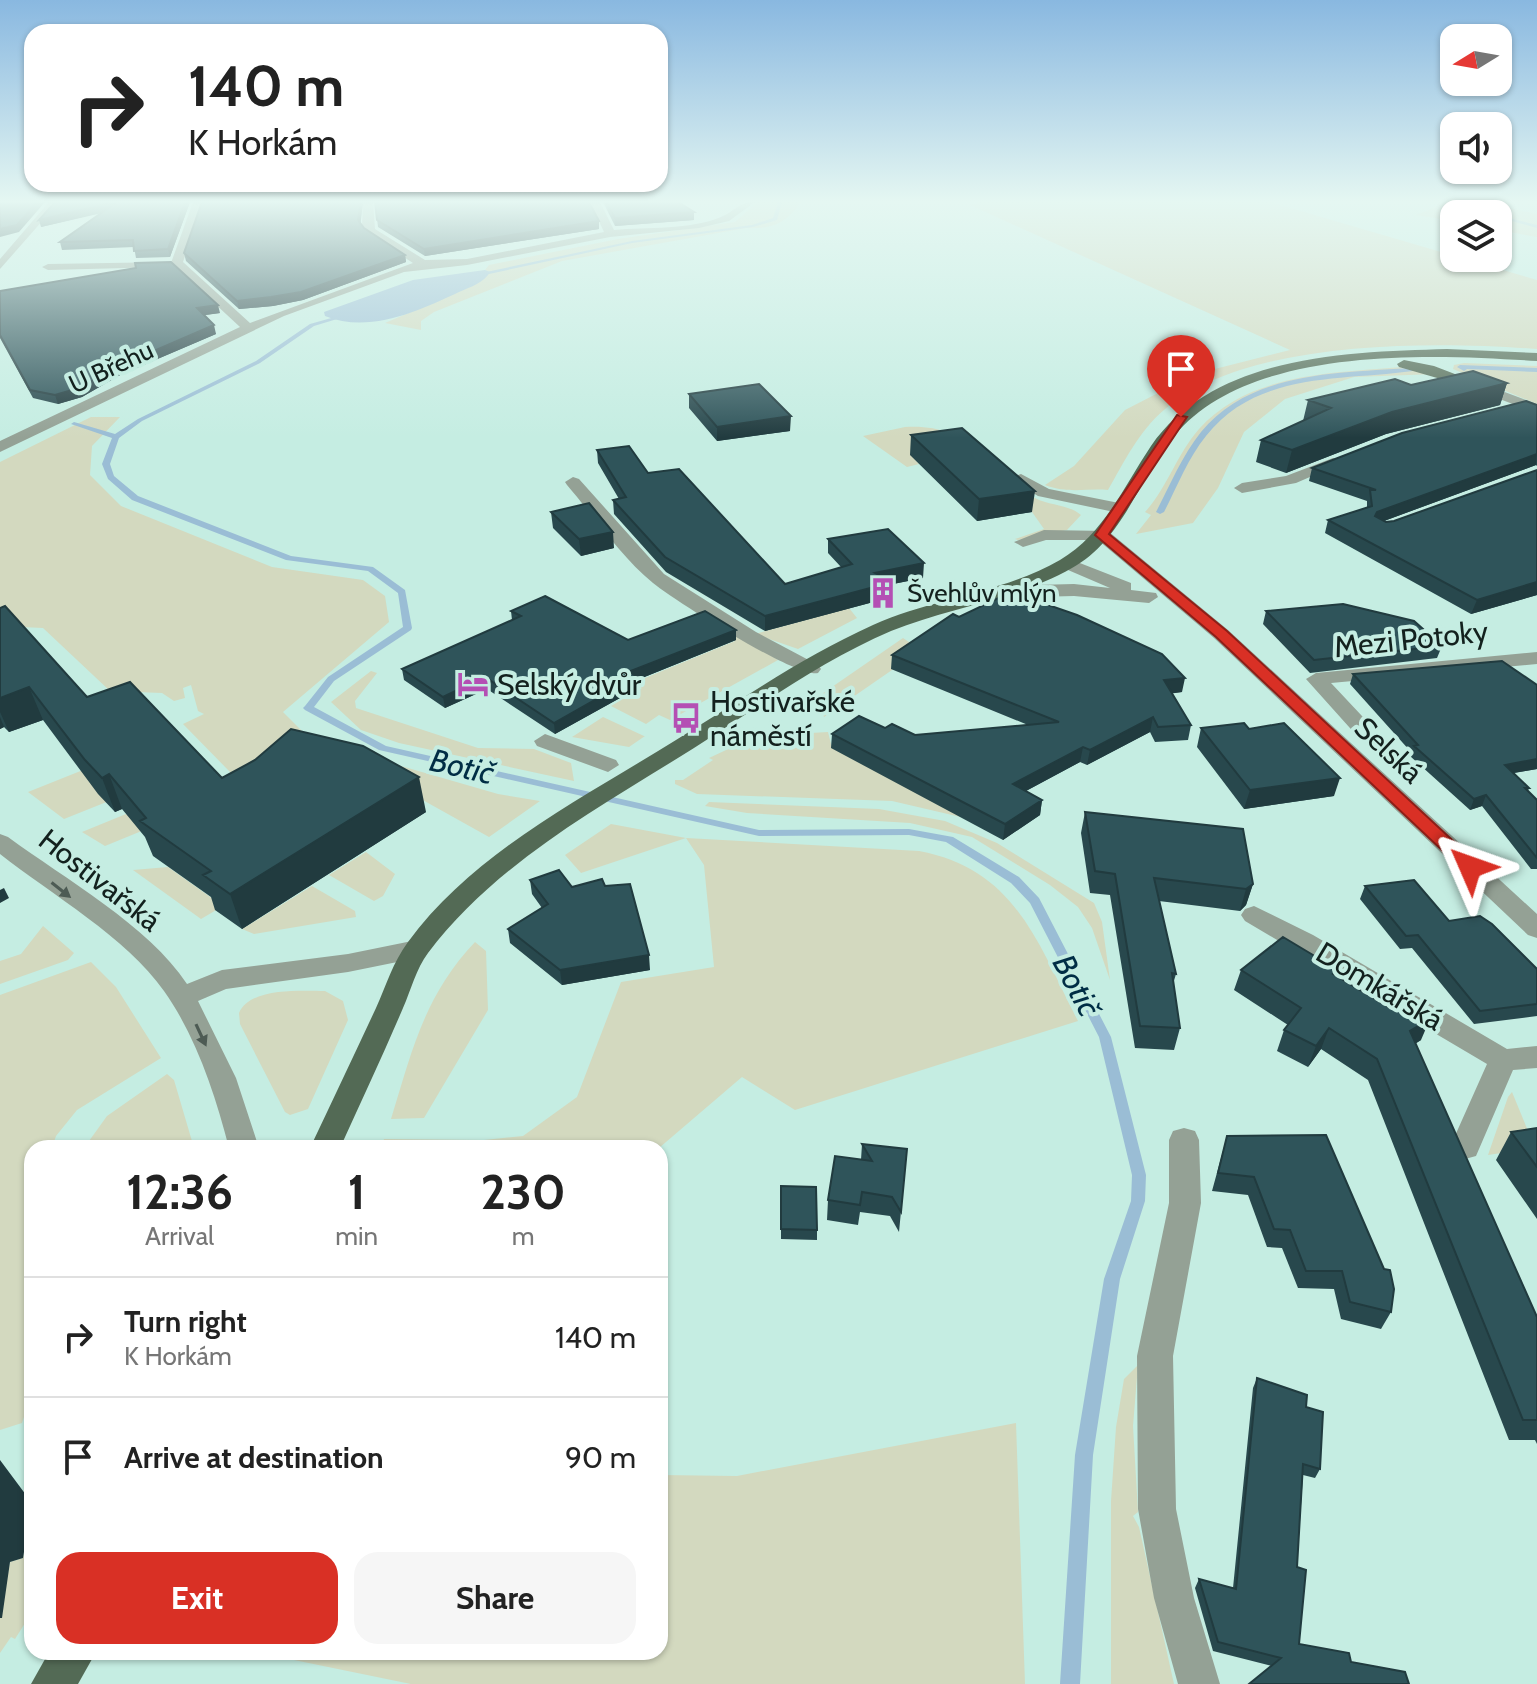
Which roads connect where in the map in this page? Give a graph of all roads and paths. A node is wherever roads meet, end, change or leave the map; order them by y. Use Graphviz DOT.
graph roads {
  1 [pos="196,281"];
  2 [pos="375,281"];
  3 [pos="249,329"];
  4 [pos="1537,357"];
  5 [pos="1309,365"];
  6 [pos="1537,365"];
  7 [pos="1487,389"];
  8 [pos="1531,407"];
  9 [pos="1495,413"];
  10 [pos="1,424"];
  11 [pos="6,444"];
  12 [pos="1357,453"];
  13 [pos="1021,479"];
  14 [pos="573,482"];
  15 [pos="1242,488"];
  16 [pos="1119,508"];
  17 [pos="1102,535"];
  18 [pos="1023,542"];
  19 [pos="1067,563"];
  20 [pos="993,592"];
  21 [pos="1149,597"];
  22 [pos="1197,617"];
  23 [pos="1537,658"];
  24 [pos="811,669"];
  25 [pos="1366,732"];
  26 [pos="545,741"];
  27 [pos="608,765"];
  28 [pos="0,842"];
  29 [pos="1254,915"];
  30 [pos="1537,929"];
  31 [pos="417,949"];
  32 [pos="181,997"];
  33 [pos="1537,1057"];
  34 [pos="1503,1060"];
  35 [pos="241,1140"];
  36 [pos="329,1140"];
  37 [pos="1184,1140"];
  38 [pos="1465,1147"];
  39 [pos="69,1660"];
  40 [pos="52,1684"];
  41 [pos="1199,1684"];
  1 -- 3 [label="street"];
  2 -- 3 [label="street, U Břehu"];
  3 -- 11 [label="street, U Břehu"];
  4 -- 5 [label="main road"];
  5 -- 7 [label="main road"];
  5 -- 16 [label="main road"];
  6 -- 7 [label="main road"];
  7 -- 8 [label="street"];
  8 -- 9 [label="street"];
  10 -- 11 [label="street"];
  12 -- 15 [label="street"];
  13 -- 16 [label="street"];
  14 -- 24 [label="street"];
  16 -- 17 [label="main road"];
  17 -- 18 [label="street"];
  17 -- 19 [label="main road"];
  17 -- 22 [label="street, Selská"];
  19 -- 20 [label="main road"];
  19 -- 21 [label="street, Selská"];
  20 -- 21 [label="street, Selská"];
  20 -- 24 [label="main road"];
  21 -- 22 [label="street, Selská"];
  22 -- 30 [label="street, Selská"];
  23 -- 25 [label="street, Mezi Potoky"];
  24 -- 31 [label="main road"];
  26 -- 27 [label="street"];
  28 -- 32 [label="street, Hostivařská, one-way"];
  29 -- 34 [label="street, Domkářská"];
  31 -- 32 [label="street"];
  31 -- 36 [label="main road"];
  32 -- 35 [label="street, one-way"];
  33 -- 34 [label="street"];
  34 -- 38 [label="street"];
  37 -- 41 [label="street"];
  39 -- 40 [label="main road"];
}
